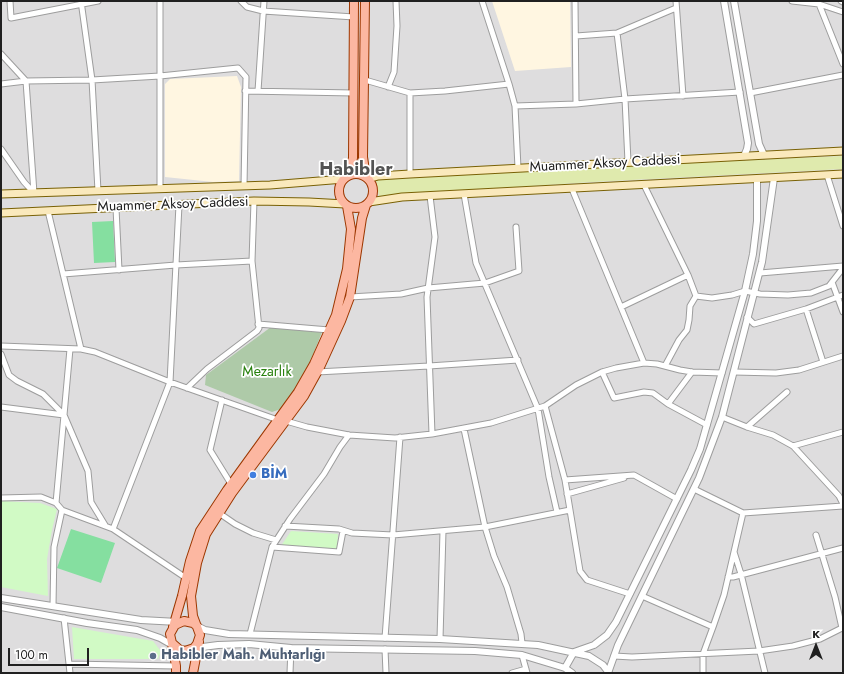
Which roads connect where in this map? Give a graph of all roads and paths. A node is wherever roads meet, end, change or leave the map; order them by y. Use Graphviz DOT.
graph roads {
  1 [pos="10,1"];
  2 [pos="98,1"];
  3 [pos="160,1"];
  4 [pos="240,1"];
  5 [pos="264,1"];
  6 [pos="354,1"];
  7 [pos="365,1"];
  8 [pos="396,1"];
  9 [pos="482,1"];
  10 [pos="575,1"];
  11 [pos="676,1"];
  12 [pos="724,1"];
  13 [pos="734,1"];
  14 [pos="792,1"];
  15 [pos="81,2"];
  16 [pos="819,4"];
  17 [pos="676,8"];
  18 [pos="263,11"];
  19 [pos="843,12"];
  20 [pos="354,17"];
  21 [pos="617,33"];
  22 [pos="576,36"];
  23 [pos="1,54"];
  24 [pos="843,64"];
  25 [pos="843,75"];
  26 [pos="160,76"];
  27 [pos="92,80"];
  28 [pos="364,80"];
  29 [pos="26,81"];
  30 [pos="1,84"];
  31 [pos="509,84"];
  32 [pos="388,87"];
  33 [pos="246,91"];
  34 [pos="258,91"];
  35 [pos="740,92"];
  36 [pos="354,93"];
  37 [pos="410,93"];
  38 [pos="750,93"];
  39 [pos="683,96"];
  40 [pos="625,99"];
  41 [pos="576,104"];
  42 [pos="515,106"];
  43 [pos="1,148"];
  44 [pos="843,151"];
  45 [pos="764,155"];
  46 [pos="744,156"];
  47 [pos="628,162"];
  48 [pos="518,168"];
  49 [pos="410,174"];
  50 [pos="843,174"];
  51 [pos="827,175"];
  52 [pos="346,178"];
  53 [pos="367,178"];
  54 [pos="774,178"];
  55 [pos="757,179"];
  56 [pos="644,185"];
  57 [pos="244,186"];
  58 [pos="160,188"];
  59 [pos="572,188"];
  60 [pos="98,190"];
  61 [pos="34,193"];
  62 [pos="1,194"];
  63 [pos="464,194"];
  64 [pos="430,196"];
  65 [pos="254,202"];
  66 [pos="367,204"];
  67 [pos="179,205"];
  68 [pos="346,205"];
  69 [pos="116,208"];
  70 [pos="48,210"];
  71 [pos="1,213"];
  72 [pos="843,226"];
  73 [pos="516,227"];
  74 [pos="252,261"];
  75 [pos="176,265"];
  76 [pos="843,267"];
  77 [pos="119,270"];
  78 [pos="760,273"];
  79 [pos="63,274"];
  80 [pos="688,275"];
  81 [pos="832,282"];
  82 [pos="485,283"];
  83 [pos="428,288"];
  84 [pos="745,291"];
  85 [pos="754,293"];
  86 [pos="843,295"];
  87 [pos="696,296"];
  88 [pos="350,297"];
  89 [pos="838,297"];
  90 [pos="621,307"];
  91 [pos="806,309"];
  92 [pos="843,312"];
  93 [pos="747,317"];
  94 [pos="258,324"];
  95 [pos="329,330"];
  96 [pos="1,346"];
  97 [pos="70,349"];
  98 [pos="81,349"];
  99 [pos="1,354"];
  100 [pos="843,356"];
  101 [pos="518,360"];
  102 [pos="823,362"];
  103 [pos="644,363"];
  104 [pos="429,366"];
  105 [pos="665,366"];
  106 [pos="317,372"];
  107 [pos="602,372"];
  108 [pos="692,372"];
  109 [pos="734,372"];
  110 [pos="722,373"];
  111 [pos="170,382"];
  112 [pos="187,388"];
  113 [pos="787,392"];
  114 [pos="222,400"];
  115 [pos="668,404"];
  116 [pos="546,406"];
  117 [pos="1,407"];
  118 [pos="538,409"];
  119 [pos="64,415"];
  120 [pos="722,417"];
  121 [pos="282,421"];
  122 [pos="707,425"];
  123 [pos="747,427"];
  124 [pos="464,429"];
  125 [pos="843,432"];
  126 [pos="432,434"];
  127 [pos="349,435"];
  128 [pos="400,437"];
  129 [pos="793,446"];
  130 [pos="634,475"];
  131 [pos="565,480"];
  132 [pos="231,484"];
  133 [pos="694,489"];
  134 [pos="567,494"];
  135 [pos="1,498"];
  136 [pos="677,499"];
  137 [pos="56,503"];
  138 [pos="843,505"];
  139 [pos="62,510"];
  140 [pos="570,510"];
  141 [pos="557,512"];
  142 [pos="219,513"];
  143 [pos="743,513"];
  144 [pos="105,525"];
  145 [pos="285,526"];
  146 [pos="485,527"];
  147 [pos="113,529"];
  148 [pos="343,531"];
  149 [pos="443,531"];
  150 [pos="393,535"];
  151 [pos="816,535"];
  152 [pos="276,540"];
  153 [pos="272,547"];
  154 [pos="843,548"];
  155 [pos="734,552"];
  156 [pos="821,554"];
  157 [pos="741,574"];
  158 [pos="728,577"];
  159 [pos="186,578"];
  160 [pos="630,594"];
  161 [pos="642,596"];
  162 [pos="1,598"];
  163 [pos="53,606"];
  164 [pos="1,607"];
  165 [pos="64,618"];
  166 [pos="175,624"];
  167 [pos="197,626"];
  168 [pos="713,627"];
  169 [pos="843,629"];
  170 [pos="250,634"];
  171 [pos="292,635"];
  172 [pos="385,638"];
  173 [pos="440,639"];
  174 [pos="522,643"];
  175 [pos="174,645"];
  176 [pos="196,646"];
  177 [pos="291,648"];
  178 [pos="385,649"];
  179 [pos="759,651"];
  180 [pos="574,652"];
  181 [pos="703,654"];
  182 [pos="522,655"];
  183 [pos="614,656"];
  184 [pos="69,664"];
  185 [pos="565,668"];
  186 [pos="176,670"];
  187 [pos="526,671"];
  188 [pos="608,672"];
  189 [pos="70,673"];
  190 [pos="193,673"];
  191 [pos="290,673"];
  192 [pos="386,673"];
  193 [pos="512,673"];
  194 [pos="572,673"];
  195 [pos="703,673"];
  196 [pos="765,673"];
  1 -- 15 [label="street"];
  2 -- 15 [label="street"];
  3 -- 26 [label="street"];
  4 -- 18 [label="street"];
  5 -- 18 [label="street"];
  6 -- 20 [label="main road"];
  7 -- 28 [label="main road"];
  8 -- 32 [label="street"];
  9 -- 31 [label="street"];
  10 -- 22 [label="street"];
  11 -- 17 [label="street"];
  12 -- 35 [label="street"];
  13 -- 38 [label="street"];
  14 -- 16 [label="street"];
  15 -- 27 [label="street"];
  16 -- 19 [label="street"];
  16 -- 24 [label="street"];
  17 -- 21 [label="street"];
  17 -- 39 [label="street"];
  18 -- 20 [label="street"];
  18 -- 34 [label="street"];
  20 -- 36 [label="main road"];
  21 -- 22 [label="street"];
  21 -- 40 [label="street"];
  22 -- 41 [label="street"];
  23 -- 29 [label="street"];
  25 -- 38 [label="street"];
  26 -- 27 [label="street"];
  26 -- 33 [label="street"];
  26 -- 58 [label="street"];
  27 -- 29 [label="street"];
  27 -- 60 [label="street"];
  28 -- 32 [label="street"];
  28 -- 53 [label="main road"];
  29 -- 30 [label="street"];
  29 -- 61 [label="street"];
  31 -- 37 [label="street"];
  31 -- 42 [label="street"];
  32 -- 37 [label="street"];
  33 -- 34 [label="street"];
  33 -- 57 [label="street"];
  34 -- 36 [label="street"];
  35 -- 39 [label="street"];
  35 -- 46 [label="street"];
  36 -- 52 [label="main road"];
  37 -- 49 [label="street"];
  38 -- 45 [label="street"];
  39 -- 40 [label="street"];
  40 -- 41 [label="street"];
  40 -- 47 [label="street"];
  41 -- 42 [label="street"];
  42 -- 48 [label="street"];
  43 -- 61 [label="street"];
  44 -- 45 [label="main road, Muammer Aksoy Caddesi"];
  45 -- 46 [label="main road, Muammer Aksoy Caddesi"];
  46 -- 47 [label="main road, Muammer Aksoy Caddesi"];
  47 -- 48 [label="main road, Muammer Aksoy Caddesi"];
  48 -- 49 [label="main road, Muammer Aksoy Caddesi"];
  49 -- 53 [label="main road, Muammer Aksoy Caddesi"];
  50 -- 51 [label="main road, Muammer Aksoy Caddesi"];
  51 -- 54 [label="main road, Muammer Aksoy Caddesi"];
  51 -- 72 [label="street"];
  52 -- 53 [label="main road"];
  52 -- 57 [label="main road, Muammer Aksoy Caddesi"];
  52 -- 68 [label="main road"];
  53 -- 66 [label="main road"];
  54 -- 55 [label="main road, Muammer Aksoy Caddesi"];
  54 -- 78 [label="street"];
  55 -- 56 [label="main road, Muammer Aksoy Caddesi"];
  55 -- 84 [label="street"];
  56 -- 59 [label="main road, Muammer Aksoy Caddesi"];
  56 -- 80 [label="street"];
  57 -- 58 [label="main road, Muammer Aksoy Caddesi"];
  58 -- 60 [label="main road, Muammer Aksoy Caddesi"];
  59 -- 63 [label="main road, Muammer Aksoy Caddesi"];
  59 -- 90 [label="street"];
  60 -- 61 [label="main road, Muammer Aksoy Caddesi"];
  61 -- 62 [label="main road, Muammer Aksoy Caddesi"];
  63 -- 64 [label="main road, Muammer Aksoy Caddesi"];
  63 -- 82 [label="street"];
  64 -- 66 [label="main road, Muammer Aksoy Caddesi"];
  64 -- 83 [label="street"];
  65 -- 67 [label="main road, Muammer Aksoy Caddesi"];
  65 -- 68 [label="main road, Muammer Aksoy Caddesi"];
  65 -- 74 [label="street"];
  66 -- 68 [label="main road"];
  66 -- 88 [label="main road"];
  67 -- 69 [label="main road, Muammer Aksoy Caddesi"];
  67 -- 75 [label="street"];
  68 -- 95 [label="main road"];
  69 -- 70 [label="main road, Muammer Aksoy Caddesi"];
  69 -- 77 [label="street"];
  70 -- 71 [label="main road, Muammer Aksoy Caddesi"];
  70 -- 79 [label="street"];
  73 -- 82 [label="street"];
  74 -- 75 [label="street"];
  74 -- 94 [label="street"];
  75 -- 77 [label="street"];
  75 -- 111 [label="street"];
  76 -- 78 [label="street"];
  76 -- 81 [label="street"];
  77 -- 79 [label="street"];
  78 -- 85 [label="street"];
  79 -- 98 [label="street"];
  80 -- 87 [label="street"];
  80 -- 90 [label="street"];
  81 -- 85 [label="street"];
  81 -- 89 [label="street"];
  82 -- 83 [label="street"];
  82 -- 101 [label="street"];
  83 -- 88 [label="street"];
  83 -- 104 [label="street"];
  84 -- 85 [label="street"];
  84 -- 87 [label="street"];
  84 -- 110 [label="street"];
  85 -- 93 [label="street"];
  86 -- 89 [label="street"];
  87 -- 105 [label="street"];
  88 -- 106 [label="main road"];
  89 -- 91 [label="street"];
  89 -- 92 [label="street"];
  90 -- 103 [label="street"];
  91 -- 93 [label="street"];
  91 -- 102 [label="street"];
  93 -- 109 [label="street"];
  94 -- 95 [label="street"];
  94 -- 112 [label="street"];
  95 -- 121 [label="main road"];
  96 -- 97 [label="street"];
  97 -- 98 [label="street"];
  97 -- 119 [label="street"];
  98 -- 111 [label="street"];
  99 -- 119 [label="street"];
  100 -- 102 [label="street"];
  101 -- 104 [label="street"];
  101 -- 118 [label="street"];
  102 -- 109 [label="street"];
  103 -- 105 [label="street"];
  103 -- 107 [label="street"];
  104 -- 106 [label="street"];
  104 -- 126 [label="street"];
  105 -- 108 [label="street"];
  106 -- 121 [label="main road"];
  107 -- 115 [label="street"];
  107 -- 116 [label="street"];
  108 -- 110 [label="street"];
  108 -- 115 [label="street"];
  109 -- 110 [label="street"];
  109 -- 120 [label="street"];
  110 -- 122 [label="street"];
  111 -- 112 [label="street"];
  111 -- 147 [label="street"];
  112 -- 114 [label="street"];
  113 -- 123 [label="street"];
  114 -- 121 [label="street"];
  114 -- 132 [label="street"];
  115 -- 122 [label="street"];
  116 -- 118 [label="street"];
  116 -- 131 [label="street"];
  117 -- 119 [label="street"];
  118 -- 124 [label="street"];
  118 -- 141 [label="street"];
  119 -- 137 [label="street"];
  119 -- 144 [label="street"];
  120 -- 123 [label="street"];
  120 -- 133 [label="street"];
  121 -- 127 [label="street"];
  121 -- 132 [label="main road"];
  121 -- 142 [label="main road"];
  122 -- 136 [label="street"];
  123 -- 129 [label="street"];
  124 -- 126 [label="street"];
  124 -- 146 [label="street"];
  125 -- 129 [label="street"];
  126 -- 128 [label="street"];
  127 -- 128 [label="street"];
  127 -- 145 [label="street"];
  128 -- 150 [label="street"];
  129 -- 138 [label="street"];
  130 -- 131 [label="street"];
  130 -- 134 [label="street"];
  130 -- 136 [label="street"];
  131 -- 134 [label="street"];
  132 -- 159 [label="main road"];
  133 -- 143 [label="street"];
  133 -- 161 [label="street"];
  134 -- 140 [label="street"];
  135 -- 137 [label="street"];
  136 -- 160 [label="street"];
  137 -- 139 [label="street"];
  138 -- 143 [label="street"];
  139 -- 144 [label="street"];
  139 -- 163 [label="street"];
  140 -- 141 [label="street"];
  140 -- 160 [label="street"];
  141 -- 146 [label="street"];
  142 -- 152 [label="street"];
  142 -- 167 [label="main road"];
  143 -- 155 [label="street"];
  144 -- 147 [label="street"];
  145 -- 148 [label="street"];
  145 -- 152 [label="street"];
  146 -- 149 [label="street"];
  146 -- 174 [label="street"];
  147 -- 159 [label="street"];
  148 -- 150 [label="street"];
  148 -- 153 [label="street"];
  149 -- 150 [label="street"];
  149 -- 173 [label="street"];
  150 -- 172 [label="street"];
  151 -- 156 [label="street"];
  152 -- 153 [label="street"];
  153 -- 170 [label="street"];
  154 -- 156 [label="street"];
  155 -- 157 [label="street"];
  155 -- 158 [label="street"];
  156 -- 157 [label="street"];
  156 -- 169 [label="street"];
  157 -- 158 [label="street"];
  157 -- 179 [label="street"];
  158 -- 168 [label="street"];
  159 -- 166 [label="main road"];
  160 -- 180 [label="street"];
  161 -- 168 [label="street"];
  161 -- 183 [label="street"];
  162 -- 163 [label="street"];
  163 -- 166 [label="street"];
  164 -- 165 [label="street"];
  165 -- 175 [label="street"];
  165 -- 184 [label="street"];
  166 -- 167 [label="main road"];
  166 -- 175 [label="main road"];
  167 -- 170 [label="street"];
  167 -- 176 [label="main road"];
  168 -- 181 [label="street"];
  169 -- 179 [label="street"];
  170 -- 171 [label="street"];
  171 -- 172 [label="street"];
  171 -- 177 [label="street"];
  172 -- 173 [label="street"];
  172 -- 178 [label="street"];
  173 -- 174 [label="street"];
  174 -- 180 [label="street"];
  175 -- 176 [label="main road"];
  175 -- 186 [label="main road"];
  176 -- 177 [label="street"];
  176 -- 190 [label="main road"];
  177 -- 178 [label="street"];
  177 -- 191 [label="street"];
  178 -- 182 [label="street"];
  178 -- 192 [label="street"];
  179 -- 181 [label="street"];
  179 -- 196 [label="street"];
  180 -- 185 [label="street"];
  180 -- 188 [label="street"];
  181 -- 183 [label="street"];
  181 -- 195 [label="street"];
  182 -- 185 [label="street"];
  182 -- 187 [label="street"];
  183 -- 188 [label="street"];
  184 -- 186 [label="street"];
  184 -- 189 [label="street"];
  185 -- 194 [label="street"];
  187 -- 193 [label="street"];
}
